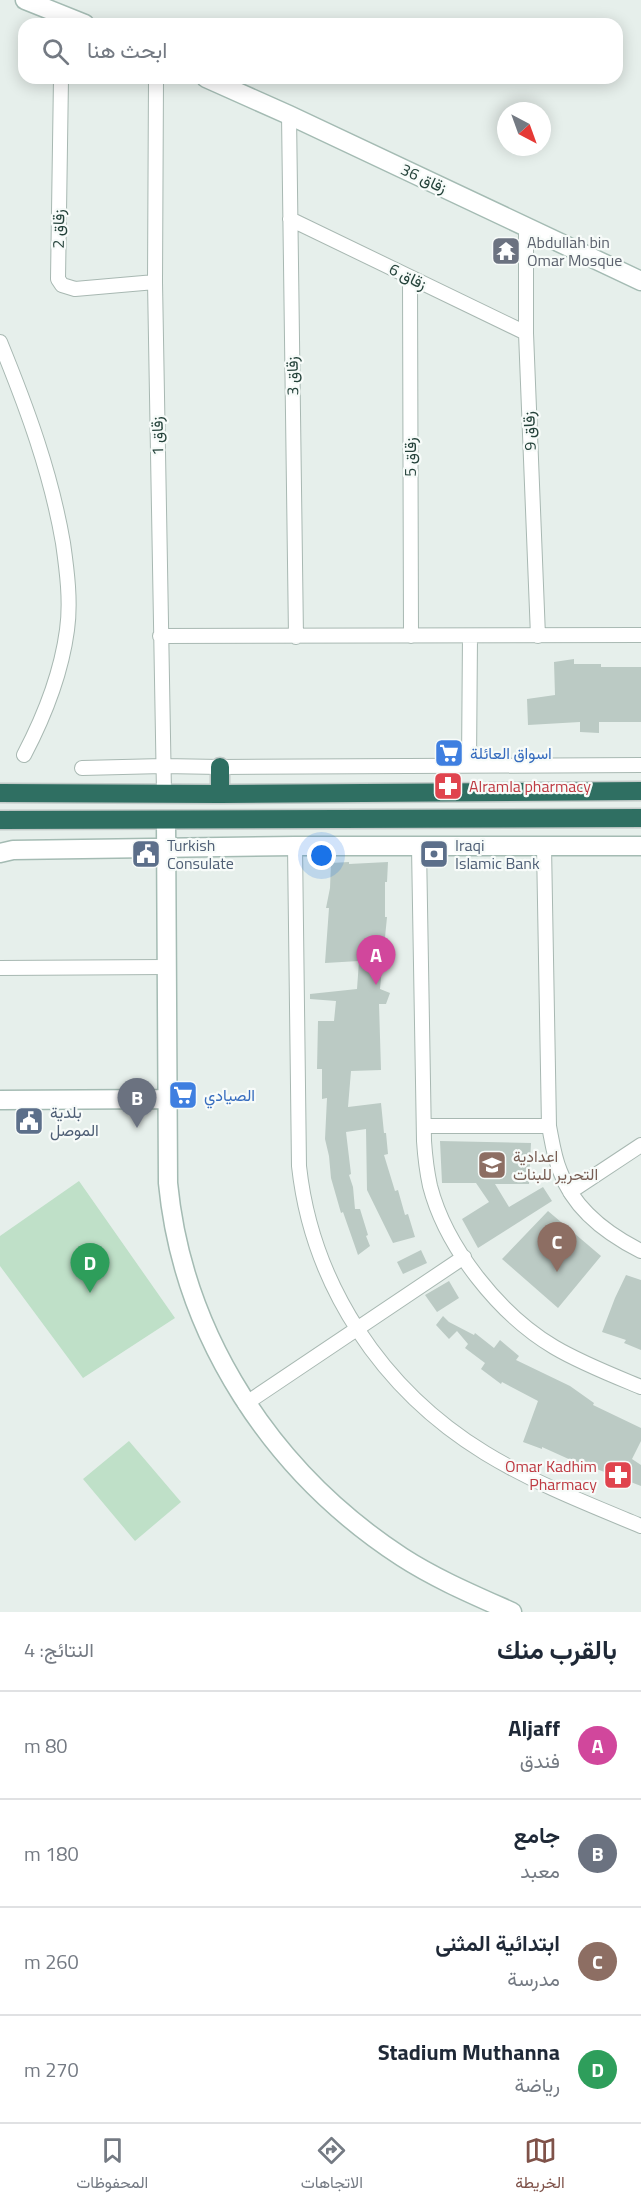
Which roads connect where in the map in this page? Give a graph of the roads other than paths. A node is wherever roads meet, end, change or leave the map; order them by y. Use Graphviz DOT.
graph roads {
  1 [pos="25,0"];
  2 [pos="60,18"];
  3 [pos="61,84"];
  4 [pos="156,84"];
  5 [pos="219,84"];
  6 [pos="289,115"];
  7 [pos="290,219"];
  8 [pos="526,226"];
  9 [pos="410,278"];
  10 [pos="641,280"];
  11 [pos="155,282"];
  12 [pos="526,333"];
  13 [pos="0,342"];
  14 [pos="641,635"];
  15 [pos="160,636"];
  16 [pos="411,636"];
  17 [pos="470,636"];
  18 [pos="538,636"];
  19 [pos="296,637"];
  20 [pos="24,755"];
  21 [pos="469,765"];
  22 [pos="641,765"];
  23 [pos="163,766"];
  24 [pos="82,768"];
  25 [pos="220,768"];
  26 [pos="641,791"];
  27 [pos="0,793"];
  28 [pos="164,793"];
  29 [pos="220,794"];
  30 [pos="641,818"];
  31 [pos="0,820"];
  32 [pos="166,820"];
  33 [pos="295,846"];
  34 [pos="544,846"];
  35 [pos="641,846"];
  36 [pos="166,847"];
  37 [pos="419,847"];
  38 [pos="0,852"];
  39 [pos="166,967"];
  40 [pos="0,968"];
  41 [pos="166,1099"];
  42 [pos="0,1100"];
  43 [pos="424,1125"];
  44 [pos="549,1126"];
  45 [pos="641,1145"];
  46 [pos="570,1192"];
  47 [pos="641,1251"];
  48 [pos="464,1257"];
  49 [pos="357,1330"];
  50 [pos="641,1388"];
  51 [pos="245,1404"];
  52 [pos="641,1526"];
  53 [pos="512,1612"];
  1 -- 2 [label="street"];
  3 -- 11 [label="street, زقاق 2"];
  4 -- 11 [label="street, زقاق 1"];
  5 -- 6 [label="street, زقاق 36"];
  6 -- 7 [label="street, زقاق 3"];
  6 -- 8 [label="street, زقاق 36"];
  7 -- 9 [label="street, زقاق 6"];
  7 -- 19 [label="street, زقاق 3"];
  8 -- 10 [label="street, زقاق 36"];
  8 -- 12 [label="street, زقاق 9"];
  9 -- 12 [label="street, زقاق 6"];
  9 -- 16 [label="street, زقاق 5"];
  11 -- 15 [label="street, زقاق 1"];
  12 -- 18 [label="street, زقاق 9"];
  13 -- 20 [label="street"];
  14 -- 18 [label="street"];
  15 -- 19 [label="street"];
  15 -- 23 [label="street, زقاق 1"];
  16 -- 17 [label="street"];
  16 -- 19 [label="street"];
  17 -- 18 [label="street"];
  17 -- 21 [label="street"];
  21 -- 22 [label="street"];
  21 -- 25 [label="street"];
  23 -- 24 [label="street"];
  23 -- 25 [label="street"];
  23 -- 28 [label="street, زقاق 1"];
  25 -- 29 [label="highway"];
  26 -- 29 [label="highway"];
  27 -- 28 [label="highway"];
  28 -- 29 [label="highway"];
  30 -- 32 [label="highway"];
  31 -- 32 [label="highway"];
  32 -- 36 [label="street"];
  33 -- 36 [label="street"];
  33 -- 37 [label="street"];
  33 -- 49 [label="street"];
  34 -- 35 [label="street"];
  34 -- 37 [label="street"];
  34 -- 44 [label="street"];
  36 -- 38 [label="street"];
  36 -- 39 [label="street"];
  37 -- 43 [label="street"];
  39 -- 40 [label="street"];
  39 -- 41 [label="street"];
  41 -- 42 [label="street"];
  41 -- 51 [label="street"];
  43 -- 44 [label="street"];
  43 -- 48 [label="street"];
  44 -- 46 [label="street"];
  45 -- 46 [label="street"];
  46 -- 47 [label="street"];
  48 -- 49 [label="street"];
  48 -- 50 [label="street"];
  49 -- 51 [label="street"];
  49 -- 52 [label="street"];
  51 -- 53 [label="street"];
}
